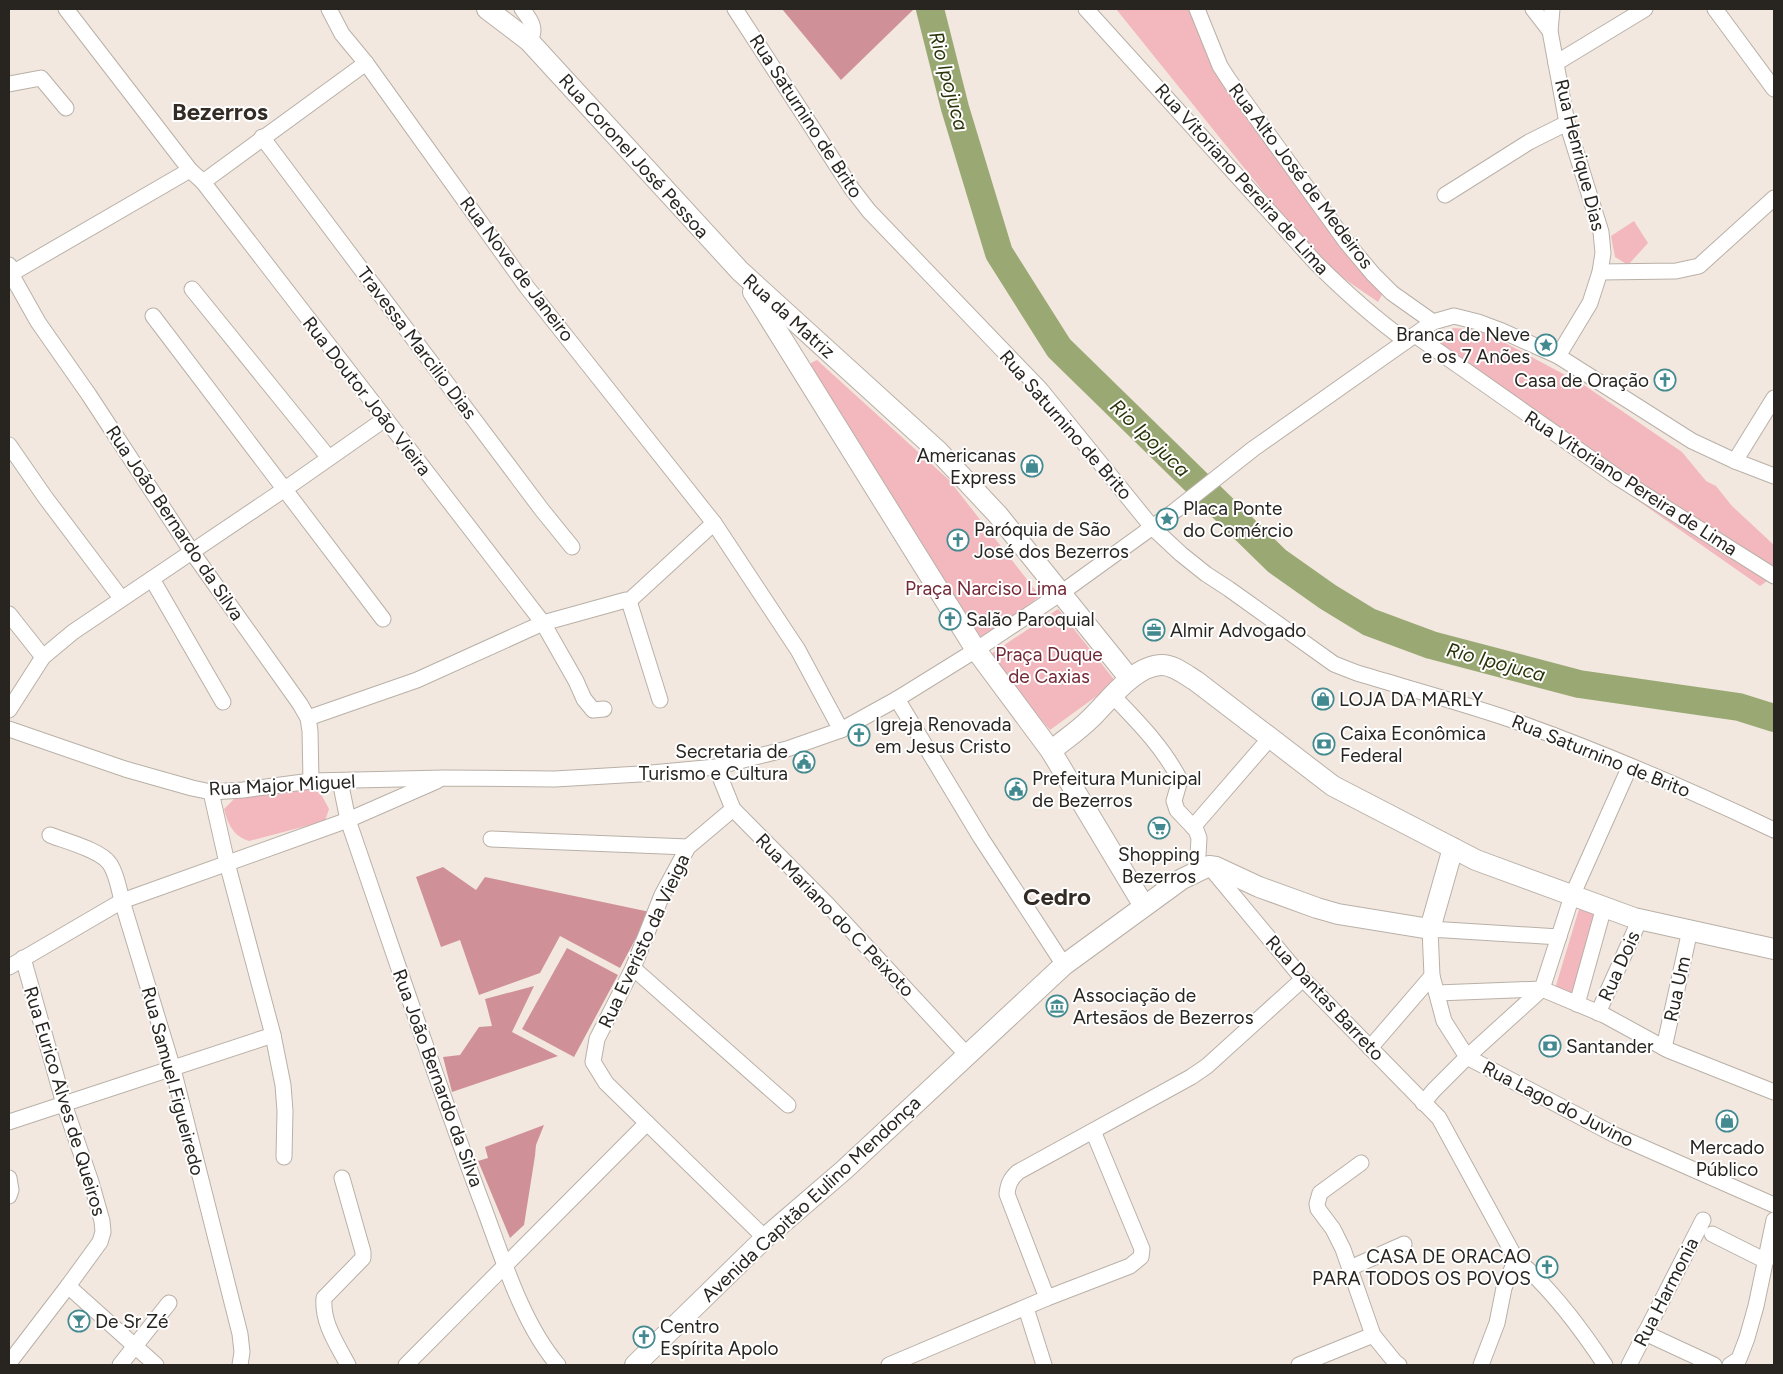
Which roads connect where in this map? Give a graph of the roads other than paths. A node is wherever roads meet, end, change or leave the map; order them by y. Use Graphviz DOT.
graph roads {
  1 [pos="66,9"];
  2 [pos="329,9"];
  3 [pos="487,9"];
  4 [pos="522,9"];
  5 [pos="735,9"];
  6 [pos="1086,9"];
  7 [pos="1197,9"];
  8 [pos="1533,9"];
  9 [pos="1552,9"];
  10 [pos="1645,9"];
  11 [pos="1715,9"];
  12 [pos="1550,31"];
  13 [pos="529,41"];
  14 [pos="1556,63"];
  15 [pos="366,64"];
  16 [pos="9,84"];
  17 [pos="1774,89"];
  18 [pos="66,108"];
  19 [pos="1567,123"];
  20 [pos="262,137"];
  21 [pos="190,170"];
  22 [pos="203,182"];
  23 [pos="1445,195"];
  24 [pos="1774,198"];
  25 [pos="9,271"];
  26 [pos="740,271"];
  27 [pos="1600,272"];
  28 [pos="192,289"];
  29 [pos="153,316"];
  30 [pos="1433,322"];
  31 [pos="1411,338"];
  32 [pos="1558,356"];
  33 [pos="1774,398"];
  34 [pos="384,419"];
  35 [pos="9,445"];
  36 [pos="329,458"];
  37 [pos="1735,461"];
  38 [pos="1774,476"];
  39 [pos="285,489"];
  40 [pos="714,523"];
  41 [pos="1152,527"];
  42 [pos="572,547"];
  43 [pos="192,552"];
  44 [pos="1774,576"];
  45 [pos="152,579"];
  46 [pos="1060,593"];
  47 [pos="121,598"];
  48 [pos="629,601"];
  49 [pos="9,614"];
  50 [pos="383,619"];
  51 [pos="543,623"];
  52 [pos="976,650"];
  53 [pos="43,657"];
  54 [pos="1130,679"];
  55 [pos="1113,696"];
  56 [pos="897,699"];
  57 [pos="660,700"];
  58 [pos="223,702"];
  59 [pos="9,710"];
  60 [pos="604,710"];
  61 [pos="308,718"];
  62 [pos="9,729"];
  63 [pos="841,730"];
  64 [pos="1270,738"];
  65 [pos="1051,751"];
  66 [pos="1630,766"];
  67 [pos="716,767"];
  68 [pos="444,778"];
  69 [pos="312,781"];
  70 [pos="340,781"];
  71 [pos="211,792"];
  72 [pos="734,809"];
  73 [pos="348,820"];
  74 [pos="1193,827"];
  75 [pos="1774,830"];
  76 [pos="50,835"];
  77 [pos="491,839"];
  78 [pos="688,847"];
  79 [pos="1453,848"];
  80 [pos="227,863"];
  81 [pos="1203,869"];
  82 [pos="1572,896"];
  83 [pos="122,901"];
  84 [pos="1144,906"];
  85 [pos="1604,907"];
  86 [pos="1640,919"];
  87 [pos="1430,928"];
  88 [pos="1690,930"];
  89 [pos="1559,937"];
  90 [pos="1774,949"];
  91 [pos="23,958"];
  92 [pos="1064,965"];
  93 [pos="9,967"];
  94 [pos="633,968"];
  95 [pos="1432,976"];
  96 [pos="1303,979"];
  97 [pos="1542,989"];
  98 [pos="1437,994"];
  99 [pos="1577,1004"];
  100 [pos="1598,1013"];
  101 [pos="273,1035"];
  102 [pos="1370,1048"];
  103 [pos="1664,1048"];
  104 [pos="967,1055"];
  105 [pos="1467,1057"];
  106 [pos="173,1069"];
  107 [pos="1774,1092"];
  108 [pos="1424,1103"];
  109 [pos="64,1104"];
  110 [pos="788,1105"];
  111 [pos="9,1122"];
  112 [pos="647,1123"];
  113 [pos="1093,1131"];
  114 [pos="284,1157"];
  115 [pos="1361,1163"];
  116 [pos="9,1178"];
  117 [pos="342,1178"];
  118 [pos="9,1196"];
  119 [pos="1774,1205"];
  120 [pos="1703,1220"];
  121 [pos="1774,1220"];
  122 [pos="1712,1234"];
  123 [pos="765,1238"];
  124 [pos="1404,1244"];
  125 [pos="1516,1259"];
  126 [pos="1766,1261"];
  127 [pos="505,1264"];
  128 [pos="1350,1268"];
  129 [pos="68,1286"];
  130 [pos="1047,1298"];
  131 [pos="169,1303"];
  132 [pos="1026,1308"];
  133 [pos="1646,1332"];
  134 [pos="1374,1335"];
  135 [pos="134,1347"];
  136 [pos="9,1363"];
  137 [pos="120,1365"];
  138 [pos="156,1365"];
  139 [pos="240,1365"];
  140 [pos="348,1365"];
  141 [pos="406,1365"];
  142 [pos="558,1365"];
  143 [pos="635,1365"];
  144 [pos="889,1365"];
  145 [pos="1044,1365"];
  146 [pos="1299,1365"];
  147 [pos="1399,1365"];
  148 [pos="1481,1365"];
  149 [pos="1605,1365"];
  150 [pos="1629,1365"];
  151 [pos="1714,1365"];
  152 [pos="1730,1365"];
  1 -- 21 [label="street, Rua Doutor João Vieira"];
  2 -- 15 [label="street, Rua Nove de Janeiro"];
  3 -- 13 [label="main road, Rua Coronel José Pessoa"];
  4 -- 13 [label="street"];
  5 -- 41 [label="street, Rua Saturnino de Brito"];
  6 -- 31 [label="street, Rua Vitoriano Pereira de Lima"];
  7 -- 30 [label="street, Rua Alto José de Medeiros"];
  8 -- 12 [label="street"];
  9 -- 12 [label="street, Rua Henrique Dias"];
  10 -- 14 [label="street"];
  11 -- 17 [label="street"];
  12 -- 14 [label="street, Rua Henrique Dias"];
  13 -- 26 [label="main road, Rua Coronel José Pessoa"];
  14 -- 19 [label="street, Rua Henrique Dias"];
  15 -- 20 [label="street"];
  15 -- 40 [label="street, Rua Nove de Janeiro"];
  16 -- 18 [label="street"];
  19 -- 23 [label="street"];
  19 -- 27 [label="street, Rua Henrique Dias"];
  20 -- 22 [label="street"];
  20 -- 42 [label="street, Travessa Marcilio Dias"];
  21 -- 22 [label="street, Rua Doutor João Vieira"];
  21 -- 25 [label="street"];
  22 -- 34 [label="street, Rua Doutor João Vieira"];
  24 -- 27 [label="street"];
  25 -- 43 [label="street, Rua João Bernardo da Silva"];
  26 -- 46 [label="main road, Rua da Matriz"];
  26 -- 52 [label="main road, Rua da Matriz"];
  27 -- 32 [label="street, Rua Henrique Dias"];
  28 -- 36 [label="street"];
  29 -- 39 [label="street"];
  30 -- 31 [label="street"];
  30 -- 32 [label="street"];
  31 -- 41 [label="street"];
  31 -- 44 [label="street, Rua Vitoriano Pereira de Lima"];
  32 -- 37 [label="street"];
  33 -- 37 [label="street"];
  34 -- 36 [label="street"];
  34 -- 51 [label="street, Rua Doutor João Vieira"];
  35 -- 47 [label="street"];
  36 -- 39 [label="street"];
  37 -- 38 [label="street"];
  39 -- 43 [label="street"];
  39 -- 50 [label="street"];
  40 -- 48 [label="street"];
  40 -- 63 [label="street, Rua Nove de Janeiro"];
  41 -- 46 [label="street"];
  41 -- 66 [label="street, Rua Saturnino de Brito"];
  43 -- 45 [label="street"];
  43 -- 61 [label="street, Rua João Bernardo da Silva"];
  45 -- 47 [label="street"];
  45 -- 58 [label="street"];
  46 -- 52 [label="street"];
  46 -- 54 [label="main road"];
  47 -- 53 [label="street"];
  48 -- 51 [label="street"];
  48 -- 57 [label="street"];
  49 -- 53 [label="street"];
  51 -- 60 [label="street, Rua Doutor João Vieira"];
  51 -- 61 [label="street"];
  52 -- 56 [label="street, Rua Major Miguel"];
  52 -- 65 [label="main road, Rua da Matriz"];
  53 -- 59 [label="street"];
  54 -- 55 [label="main road"];
  54 -- 64 [label="main road"];
  55 -- 65 [label="main road"];
  55 -- 74 [label="street"];
  56 -- 63 [label="street, Rua Major Miguel"];
  56 -- 92 [label="street"];
  61 -- 69 [label="street, Rua João Bernardo da Silva"];
  62 -- 71 [label="street, Rua Major Miguel"];
  63 -- 67 [label="street, Rua Major Miguel"];
  64 -- 74 [label="street"];
  64 -- 79 [label="main road"];
  65 -- 84 [label="main road, Rua da Matriz"];
  66 -- 75 [label="street, Rua Saturnino de Brito"];
  66 -- 82 [label="street"];
  67 -- 68 [label="street, Rua Major Miguel"];
  67 -- 72 [label="street, Rua Mariano do C Peixoto"];
  68 -- 70 [label="street, Rua Major Miguel"];
  68 -- 73 [label="street"];
  69 -- 70 [label="street, Rua Major Miguel"];
  69 -- 71 [label="street, Rua Major Miguel"];
  70 -- 73 [label="street, Rua João Bernardo da Silva"];
  71 -- 80 [label="street"];
  72 -- 78 [label="street, Rua Everisto da Vieiga"];
  72 -- 104 [label="street, Rua Mariano do C Peixoto"];
  73 -- 80 [label="street"];
  73 -- 127 [label="street, Rua João Bernardo da Silva"];
  74 -- 81 [label="street"];
  76 -- 83 [label="street, Rua Samuel Figueiredo"];
  77 -- 78 [label="street"];
  78 -- 94 [label="street, Rua Everisto da Vieiga"];
  79 -- 82 [label="main road"];
  79 -- 87 [label="main road"];
  80 -- 83 [label="street"];
  80 -- 101 [label="street"];
  81 -- 84 [label="main road, Avenida Capitão Eulino Mendonça"];
  81 -- 87 [label="main road"];
  81 -- 96 [label="street, Rua Dantas Barreto"];
  82 -- 85 [label="main road"];
  82 -- 89 [label="street"];
  83 -- 91 [label="street"];
  83 -- 106 [label="street, Rua Samuel Figueiredo"];
  84 -- 92 [label="main road, Avenida Capitão Eulino Mendonça"];
  85 -- 86 [label="main road"];
  85 -- 99 [label="street"];
  86 -- 88 [label="main road"];
  86 -- 100 [label="street, Rua Dois"];
  87 -- 89 [label="street"];
  87 -- 95 [label="street, Rua Lago do Juvino"];
  88 -- 90 [label="main road"];
  88 -- 103 [label="street, Rua Um"];
  89 -- 97 [label="street"];
  91 -- 93 [label="street"];
  91 -- 109 [label="street, Rua Eurico Alves de Queiros"];
  92 -- 104 [label="main road, Avenida Capitão Eulino Mendonça"];
  94 -- 110 [label="street"];
  94 -- 112 [label="street, Rua Everisto da Vieiga"];
  95 -- 98 [label="street, Rua Lago do Juvino"];
  95 -- 102 [label="street"];
  96 -- 102 [label="street, Rua Dantas Barreto"];
  96 -- 113 [label="street"];
  97 -- 98 [label="street"];
  97 -- 99 [label="street"];
  97 -- 105 [label="street"];
  98 -- 105 [label="street, Rua Lago do Juvino"];
  99 -- 100 [label="street"];
  100 -- 103 [label="street"];
  101 -- 106 [label="street"];
  101 -- 114 [label="street"];
  102 -- 108 [label="street, Rua Dantas Barreto"];
  103 -- 107 [label="street"];
  104 -- 123 [label="main road, Avenida Capitão Eulino Mendonça"];
  105 -- 108 [label="street"];
  105 -- 119 [label="street, Rua Lago do Juvino"];
  106 -- 109 [label="street"];
  106 -- 139 [label="street, Rua Samuel Figueiredo"];
  108 -- 125 [label="street, Rua Dantas Barreto"];
  109 -- 111 [label="street"];
  109 -- 129 [label="street, Rua Eurico Alves de Queiros"];
  112 -- 123 [label="street"];
  112 -- 127 [label="street"];
  113 -- 130 [label="street"];
  113 -- 130 [label="street"];
  115 -- 128 [label="street"];
  116 -- 118 [label="street"];
  117 -- 140 [label="street"];
  120 -- 133 [label="street, Rua Harmonia"];
  121 -- 126 [label="street"];
  122 -- 126 [label="street"];
  123 -- 143 [label="main road, Avenida Capitão Eulino Mendonça"];
  124 -- 128 [label="street"];
  125 -- 148 [label="street"];
  125 -- 149 [label="street, Rua Dantas Barreto"];
  126 -- 152 [label="street"];
  127 -- 141 [label="street"];
  127 -- 142 [label="street, Rua João Bernardo da Silva"];
  128 -- 134 [label="street"];
  129 -- 135 [label="street"];
  129 -- 136 [label="street, Rua Eurico Alves de Queiros"];
  130 -- 132 [label="street"];
  131 -- 135 [label="street"];
  132 -- 144 [label="street"];
  132 -- 145 [label="street"];
  133 -- 150 [label="street, Rua Harmonia"];
  133 -- 151 [label="street"];
  134 -- 146 [label="street"];
  134 -- 147 [label="street"];
  135 -- 137 [label="street"];
  135 -- 138 [label="street"];
}
